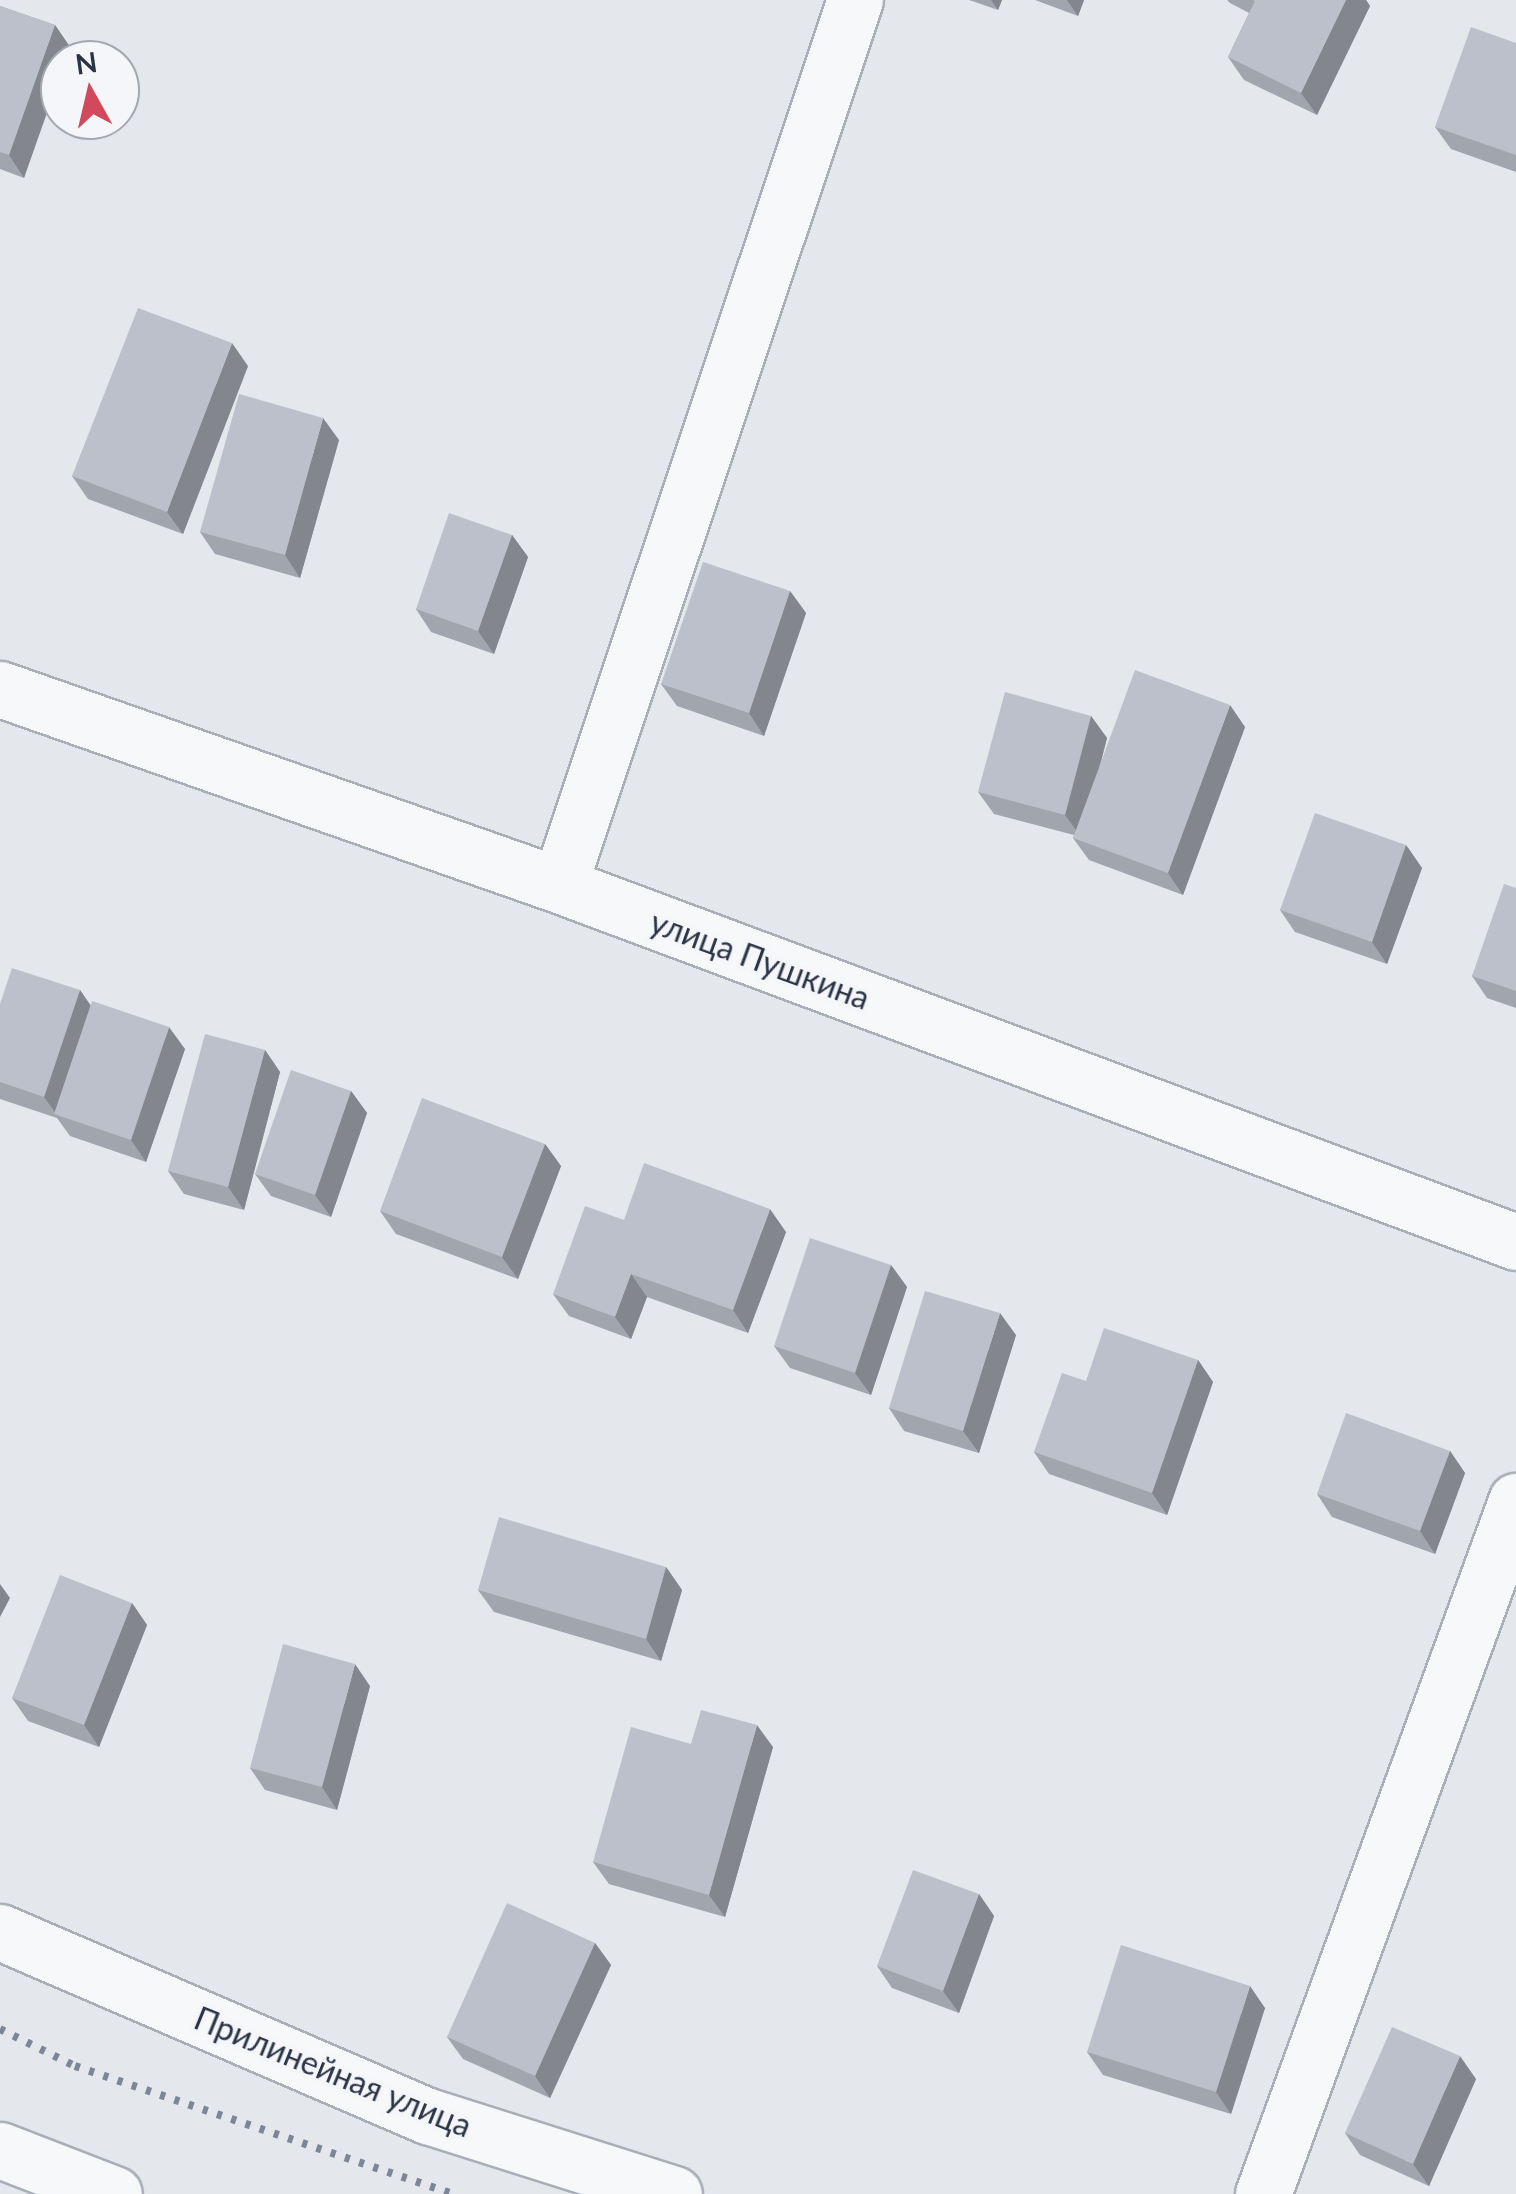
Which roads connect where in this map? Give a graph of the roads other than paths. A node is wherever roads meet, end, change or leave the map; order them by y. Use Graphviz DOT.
graph roads {
  1 [pos="855,0"];
  2 [pos="0,689"];
  3 [pos="559,885"];
  4 [pos="1516,1242"];
  5 [pos="1516,1501"];
  6 [pos="0,1932"];
  7 [pos="0,2150"];
  8 [pos="114,2194"];
  9 [pos="674,2194"];
  10 [pos="1263,2194"];
  1 -- 3 [label="street"];
  2 -- 3 [label="street, улица Пушкина"];
  3 -- 4 [label="street, улица Пушкина"];
  5 -- 10 [label="street"];
  6 -- 9 [label="street, Прилинейная улица"];
  7 -- 8 [label="street"];
}
